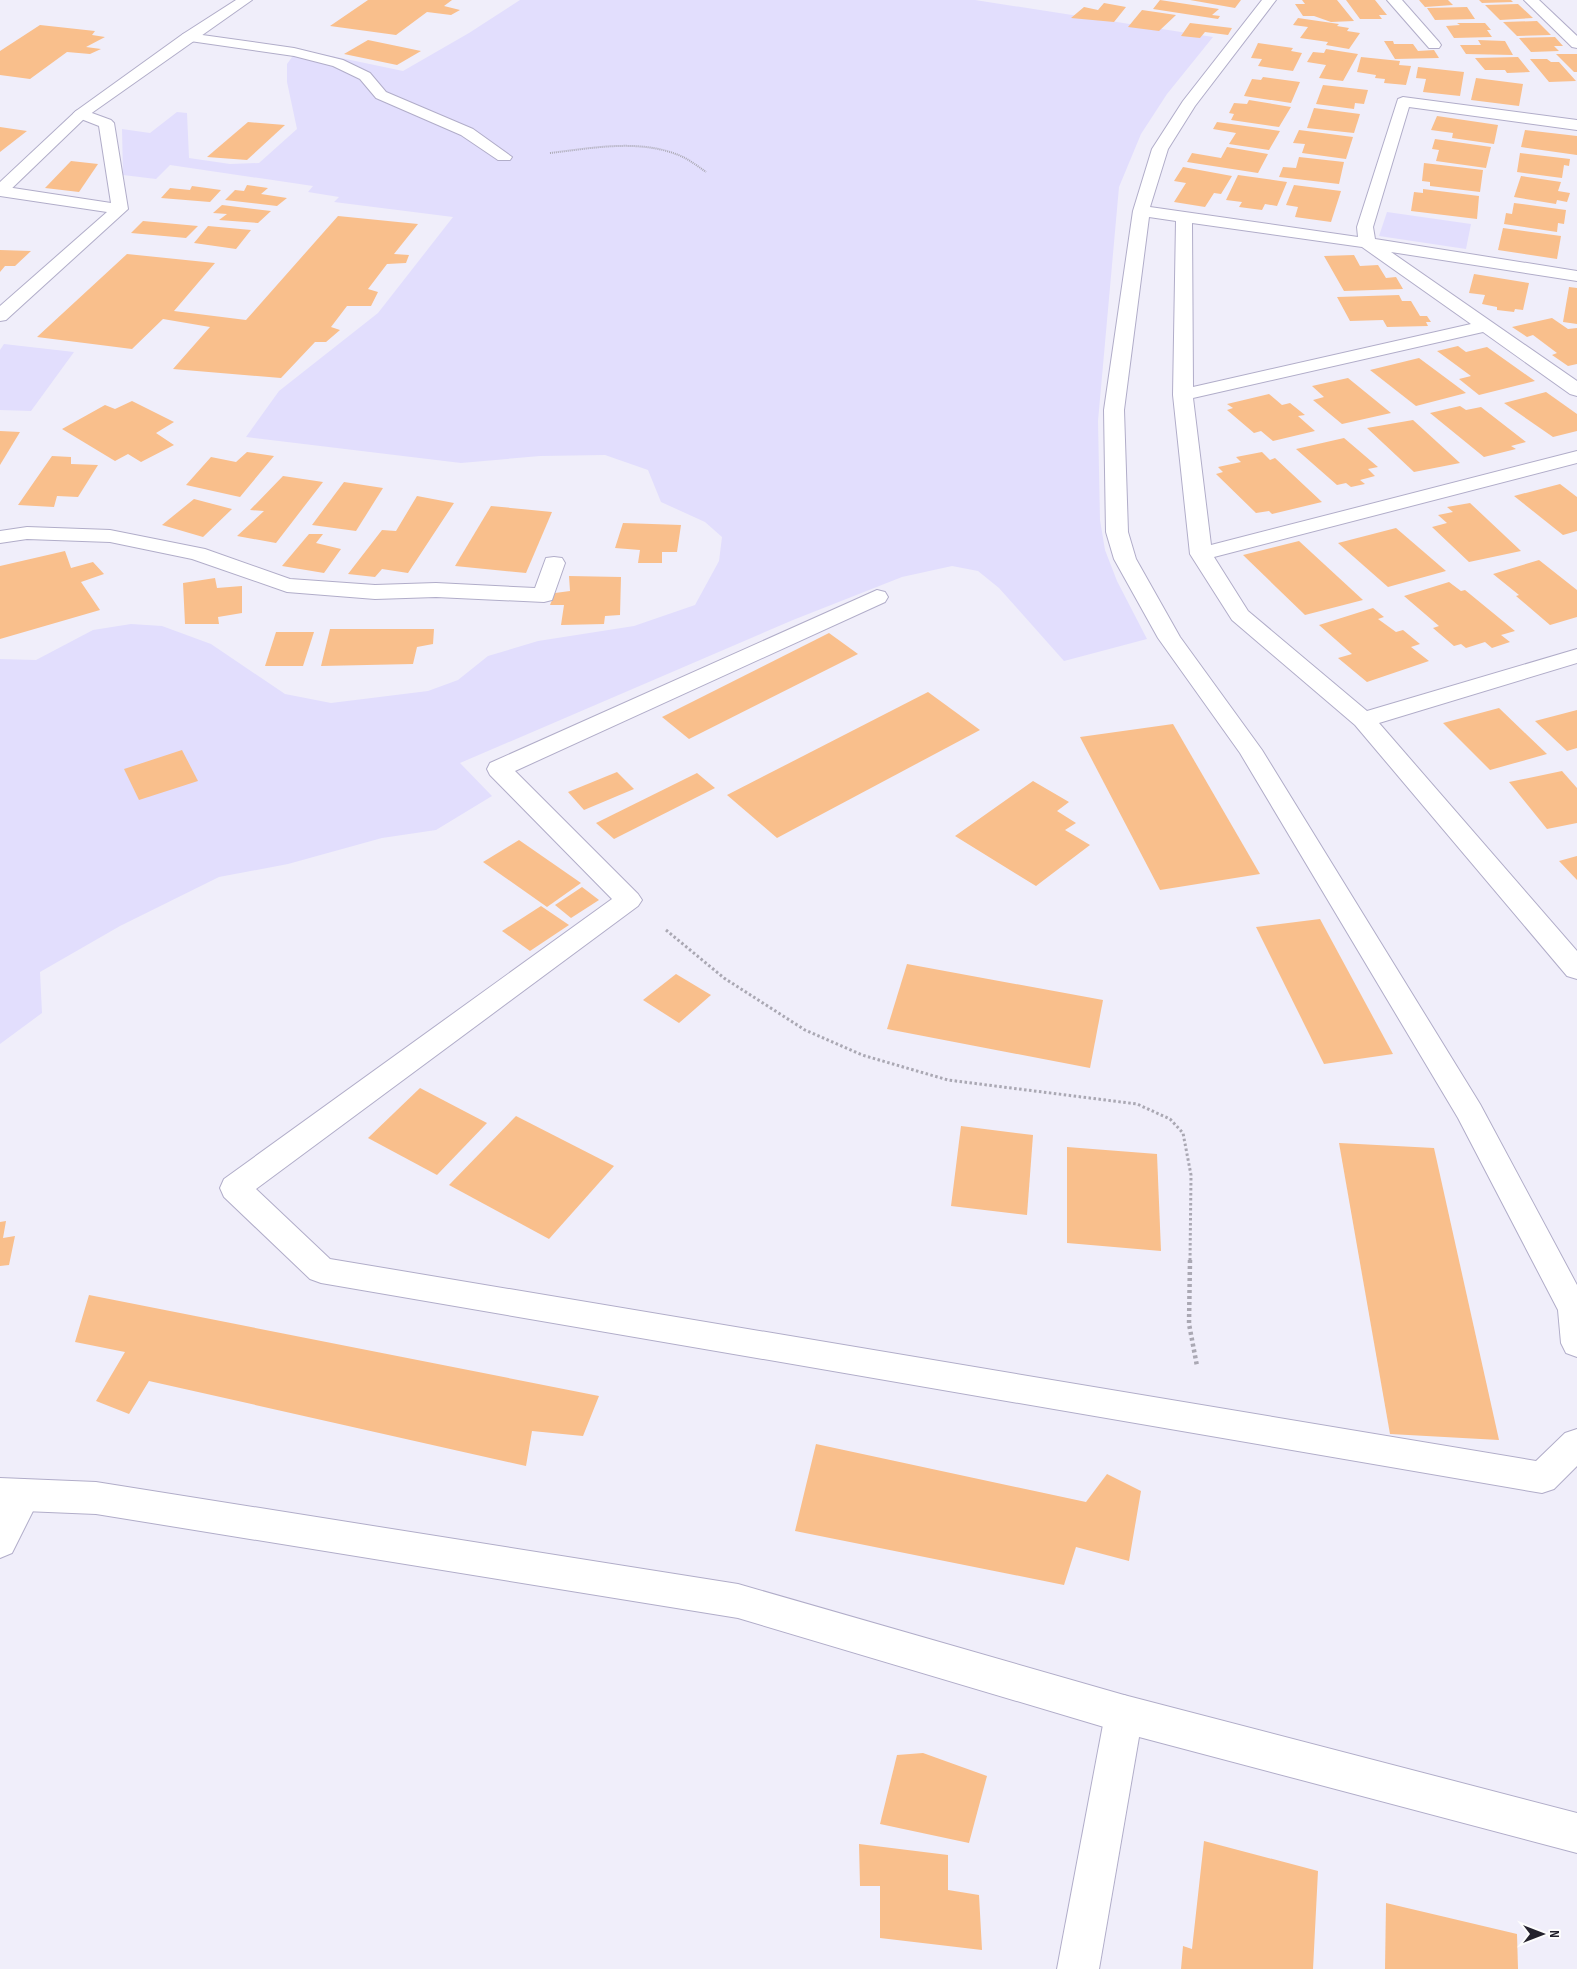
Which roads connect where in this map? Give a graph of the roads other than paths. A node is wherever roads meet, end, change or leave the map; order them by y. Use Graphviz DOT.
graph roads {
  1 [pos="245,0"];
  2 [pos="1269,0"];
  3 [pos="1394,0"];
  4 [pos="1531,0"];
  5 [pos="188,37"];
  6 [pos="1577,44"];
  7 [pos="1434,45"];
  8 [pos="81,114"];
  9 [pos="1577,125"];
  10 [pos="504,157"];
  11 [pos="2,187"];
  12 [pos="120,209"];
  13 [pos="1141,211"];
  14 [pos="1184,216"];
  15 [pos="1367,243"];
  16 [pos="1577,276"];
  17 [pos="0,316"];
  18 [pos="1487,326"];
  19 [pos="1577,390"];
  20 [pos="1183,395"];
  21 [pos="1577,457"];
  22 [pos="0,537"];
  23 [pos="1201,554"];
  24 [pos="554,563"];
  25 [pos="877,596"];
  26 [pos="1577,656"];
  27 [pos="1363,720"];
  28 [pos="1577,969"];
  29 [pos="1577,1344"];
  30 [pos="1577,1444"];
  31 [pos="12,1494"];
  32 [pos="0,1542"];
  33 [pos="1124,1714"];
  34 [pos="1577,1833"];
  35 [pos="1078,1969"];
  1 -- 5 [label="street"];
  2 -- 13 [label="street"];
  3 -- 7 [label="street"];
  4 -- 6 [label="street"];
  5 -- 8 [label="street"];
  5 -- 10 [label="street"];
  8 -- 11 [label="street"];
  8 -- 12 [label="street"];
  9 -- 15 [label="street"];
  11 -- 12 [label="street"];
  12 -- 17 [label="street"];
  13 -- 14 [label="street"];
  13 -- 29 [label="street"];
  14 -- 15 [label="street"];
  14 -- 20 [label="street"];
  15 -- 16 [label="street"];
  15 -- 18 [label="street"];
  18 -- 19 [label="street"];
  18 -- 20 [label="street"];
  20 -- 23 [label="street"];
  21 -- 23 [label="street"];
  22 -- 24 [label="street"];
  23 -- 27 [label="street"];
  25 -- 30 [label="street"];
  26 -- 27 [label="street"];
  27 -- 28 [label="street"];
  31 -- 32 [label="street"];
  31 -- 33 [label="street"];
  33 -- 34 [label="street"];
  33 -- 35 [label="street"];
}
